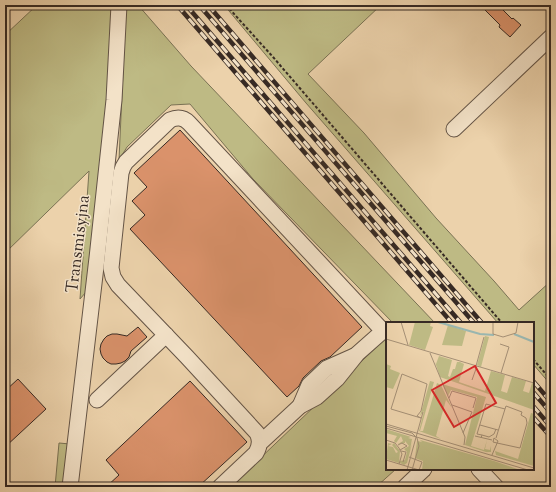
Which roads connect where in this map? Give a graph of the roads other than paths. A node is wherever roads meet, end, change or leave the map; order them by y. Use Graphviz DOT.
graph roads {
  1 [pos="119,5"];
  2 [pos="551,38"];
  3 [pos="454,129"];
  4 [pos="166,336"];
  5 [pos="97,400"];
  6 [pos="260,443"];
  7 [pos="423,470"];
  8 [pos="480,470"];
  9 [pos="70,487"];
  10 [pos="220,487"];
  11 [pos="405,487"];
  12 [pos="496,487"];
  1 -- 9 [label="street, Transmisyjna"];
  2 -- 3 [label="street"];
  4 -- 5 [label="street"];
  4 -- 6 [label="street"];
  4 -- 6 [label="street"];
  6 -- 10 [label="street"];
  7 -- 11 [label="street"];
  8 -- 12 [label="street"];
}
